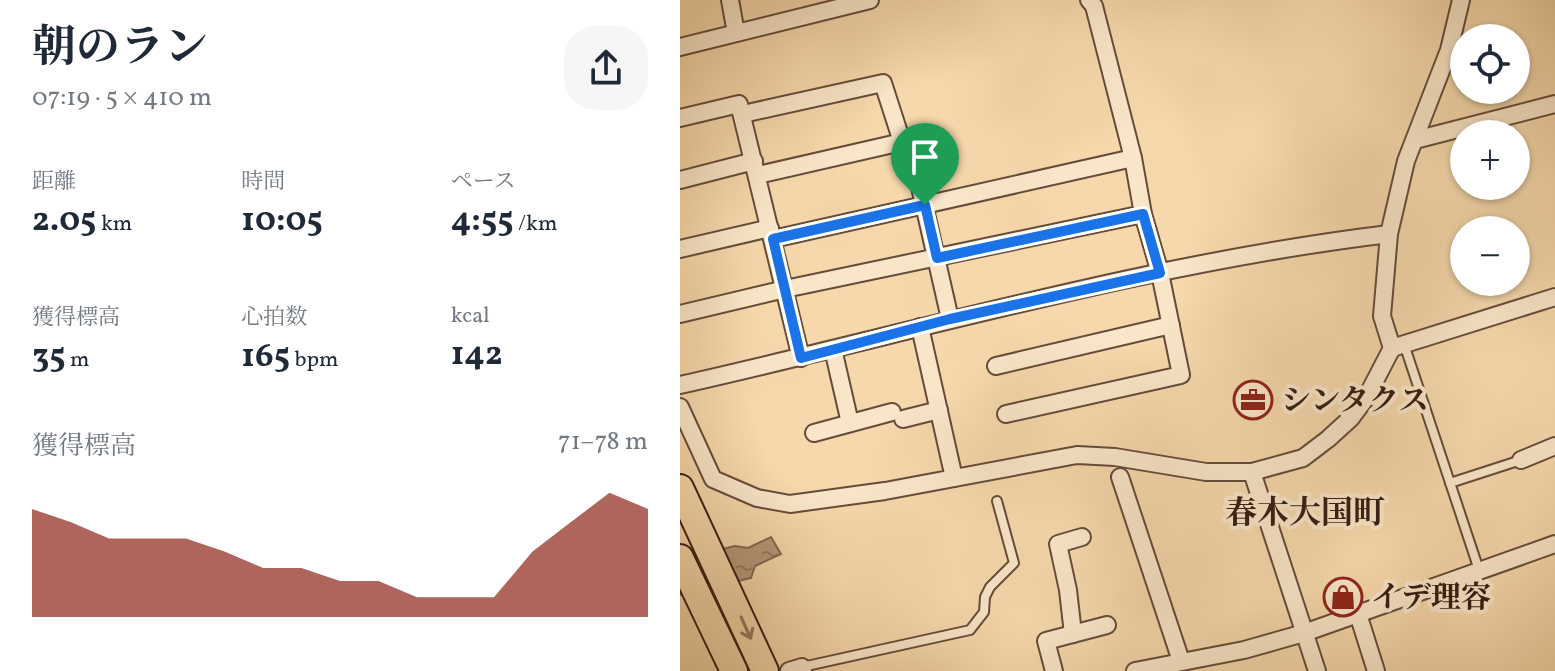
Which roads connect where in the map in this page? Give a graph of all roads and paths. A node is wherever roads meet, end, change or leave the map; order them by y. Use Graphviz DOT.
graph roads {
  1 [pos="730,0"];
  2 [pos="870,0"];
  3 [pos="1089,0"];
  4 [pos="1461,0"];
  5 [pos="736,33"];
  6 [pos="680,47"];
  7 [pos="1555,104"];
  8 [pos="743,114"];
  9 [pos="680,118"];
  10 [pos="1415,140"];
  11 [pos="902,142"];
  12 [pos="1133,158"];
  13 [pos="756,168"];
  14 [pos="680,180"];
  15 [pos="925,205"];
  16 [pos="1143,214"];
  17 [pos="771,234"];
  18 [pos="1389,234"];
  19 [pos="680,249"];
  20 [pos="937,258"];
  21 [pos="1160,273"];
  22 [pos="785,289"];
  23 [pos="1555,297"];
  24 [pos="680,314"];
  25 [pos="950,319"];
  26 [pos="1171,325"];
  27 [pos="920,327"];
  28 [pos="1398,346"];
  29 [pos="833,349"];
  30 [pos="801,358"];
  31 [pos="996,366"];
  32 [pos="680,385"];
  33 [pos="680,407"];
  34 [pos="939,410"];
  35 [pos="1006,414"];
  36 [pos="850,423"];
  37 [pos="814,433"];
  38 [pos="1555,446"];
  39 [pos="1521,460"];
  40 [pos="1252,472"];
  41 [pos="1120,477"];
  42 [pos="954,478"];
  43 [pos="1450,483"];
  44 [pos="680,488"];
  45 [pos="997,501"];
  46 [pos="1082,537"];
  47 [pos="1555,544"];
  48 [pos="680,558"];
  49 [pos="1479,571"];
  50 [pos="1358,614"];
  51 [pos="1107,625"];
  52 [pos="1304,633"];
  53 [pos="1073,634"];
  54 [pos="1181,661"];
  55 [pos="798,670"];
  56 [pos="734,671"];
  57 [pos="765,671"];
  58 [pos="1054,671"];
  59 [pos="1135,671"];
  60 [pos="1317,671"];
  61 [pos="1376,671"];
  1 -- 5 [label="street"];
  2 -- 5 [label="street"];
  3 -- 12 [label="street"];
  4 -- 10 [label="street"];
  5 -- 6 [label="street"];
  7 -- 10 [label="street"];
  8 -- 9 [label="street"];
  8 -- 11 [label="street"];
  8 -- 13 [label="street"];
  10 -- 18 [label="street"];
  11 -- 13 [label="street"];
  11 -- 15 [label="street"];
  12 -- 15 [label="street"];
  12 -- 16 [label="street"];
  13 -- 14 [label="street"];
  13 -- 17 [label="street"];
  15 -- 17 [label="street"];
  15 -- 20 [label="street"];
  16 -- 20 [label="street"];
  16 -- 21 [label="street"];
  17 -- 19 [label="street"];
  17 -- 22 [label="street"];
  18 -- 21 [label="street"];
  18 -- 28 [label="street"];
  20 -- 22 [label="street"];
  20 -- 25 [label="street"];
  21 -- 25 [label="street"];
  21 -- 26 [label="street"];
  22 -- 24 [label="street"];
  22 -- 30 [label="street"];
  23 -- 28 [label="street"];
  25 -- 27 [label="street"];
  26 -- 31 [label="street"];
  26 -- 35 [label="street"];
  27 -- 29 [label="street"];
  27 -- 34 [label="street"];
  28 -- 40 [label="street"];
  28 -- 43 [label="lane"];
  29 -- 30 [label="street"];
  29 -- 36 [label="street"];
  30 -- 32 [label="street"];
  33 -- 42 [label="street"];
  34 -- 36 [label="street"];
  34 -- 42 [label="street"];
  36 -- 37 [label="street"];
  38 -- 39 [label="street"];
  39 -- 43 [label="lane"];
  40 -- 42 [label="street"];
  40 -- 52 [label="street"];
  41 -- 54 [label="street"];
  43 -- 49 [label="lane"];
  44 -- 57 [label="main road, one-way"];
  45 -- 55 [label="lane"];
  46 -- 53 [label="street"];
  47 -- 49 [label="street"];
  48 -- 56 [label="main road"];
  49 -- 50 [label="street"];
  50 -- 52 [label="street"];
  50 -- 61 [label="street"];
  51 -- 53 [label="street"];
  52 -- 54 [label="street"];
  52 -- 60 [label="street"];
  53 -- 58 [label="street"];
  54 -- 59 [label="street"];
}
